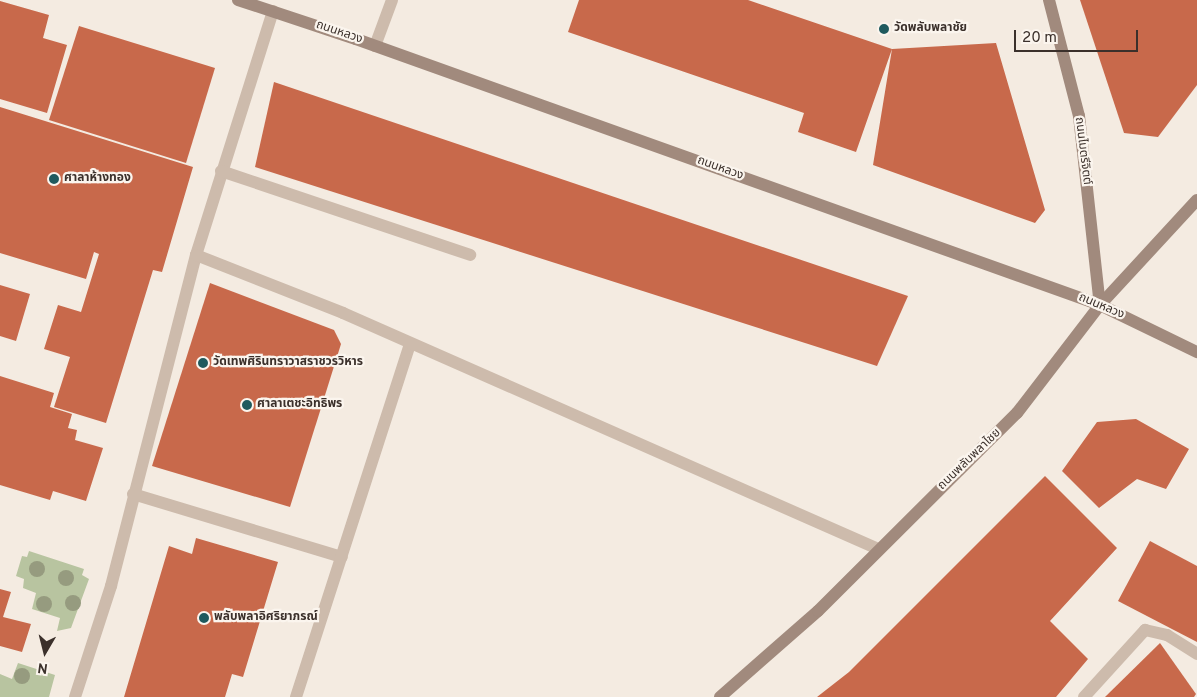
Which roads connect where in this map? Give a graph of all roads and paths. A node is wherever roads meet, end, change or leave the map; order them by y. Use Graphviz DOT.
graph roads {
  1 [pos="238,0"];
  2 [pos="392,0"];
  3 [pos="1049,0"];
  4 [pos="273,11"];
  5 [pos="375,46"];
  6 [pos="221,171"];
  7 [pos="1197,200"];
  8 [pos="196,255"];
  9 [pos="470,255"];
  10 [pos="1100,305"];
  11 [pos="410,345"];
  12 [pos="1197,352"];
  13 [pos="133,494"];
  14 [pos="878,549"];
  15 [pos="342,557"];
  16 [pos="1197,654"];
  17 [pos="75,697"];
  18 [pos="296,697"];
  19 [pos="720,697"];
  20 [pos="1084,697"];
  1 -- 4 [label="street, ถนนหลวง"];
  2 -- 5 [label="street"];
  3 -- 10 [label="street, ถนนไมตรีจิตต์"];
  4 -- 5 [label="street, ถนนหลวง"];
  4 -- 6 [label="street"];
  5 -- 10 [label="street, ถนนหลวง"];
  6 -- 8 [label="street"];
  6 -- 9 [label="street"];
  7 -- 10 [label="street, ถนนพลับพลาไชย"];
  8 -- 11 [label="street"];
  8 -- 13 [label="street"];
  10 -- 12 [label="street, ถนนหลวง"];
  10 -- 14 [label="street, ถนนพลับพลาไชย"];
  11 -- 14 [label="street"];
  11 -- 15 [label="street"];
  13 -- 15 [label="street"];
  13 -- 17 [label="street"];
  14 -- 19 [label="street, ถนนพลับพลาไชย"];
  15 -- 18 [label="street"];
  16 -- 20 [label="street"];
}
